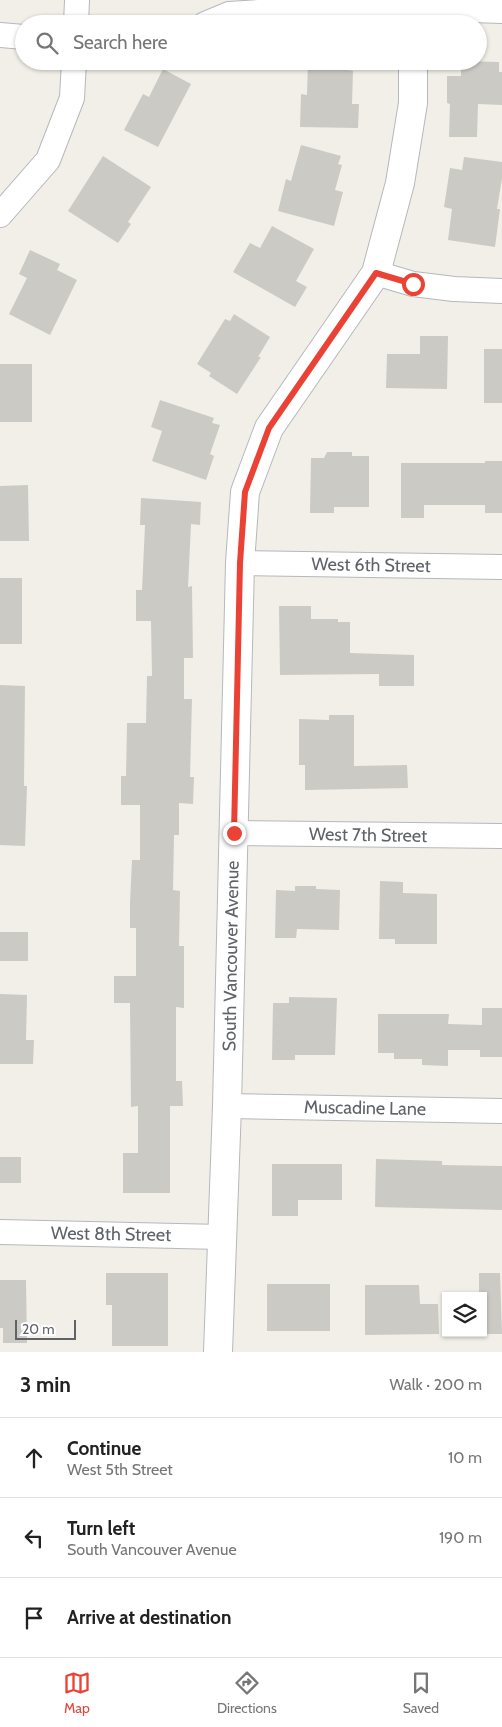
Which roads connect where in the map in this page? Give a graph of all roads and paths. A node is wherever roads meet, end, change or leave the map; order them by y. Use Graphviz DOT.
graph roads {
  1 [pos="77,0"];
  2 [pos="413,11"];
  3 [pos="502,11"];
  4 [pos="76,15"];
  5 [pos="227,15"];
  6 [pos="0,35"];
  7 [pos="15,36"];
  8 [pos="74,70"];
  9 [pos="413,70"];
  10 [pos="0,215"];
  11 [pos="376,273"];
  12 [pos="502,291"];
  13 [pos="240,563"];
  14 [pos="502,567"];
  15 [pos="234,833"];
  16 [pos="502,836"];
  17 [pos="227,1106"];
  18 [pos="502,1111"];
  19 [pos="0,1232"];
  20 [pos="222,1237"];
  21 [pos="218,1352"];
  1 -- 4 [label="street"];
  2 -- 3 [label="street"];
  2 -- 5 [label="street"];
  6 -- 7 [label="street"];
  8 -- 10 [label="street"];
  9 -- 11 [label="street, South Vancouver Avenue"];
  11 -- 12 [label="street"];
  11 -- 13 [label="street, South Vancouver Avenue"];
  13 -- 14 [label="street, West 6th Street"];
  13 -- 15 [label="street, South Vancouver Avenue"];
  15 -- 16 [label="street, West 7th Street"];
  15 -- 17 [label="street, South Vancouver Avenue"];
  17 -- 18 [label="street, Muscadine Lane"];
  17 -- 20 [label="street, South Vancouver Avenue"];
  19 -- 20 [label="street, West 8th Street"];
  20 -- 21 [label="street, South Vancouver Avenue"];
}
